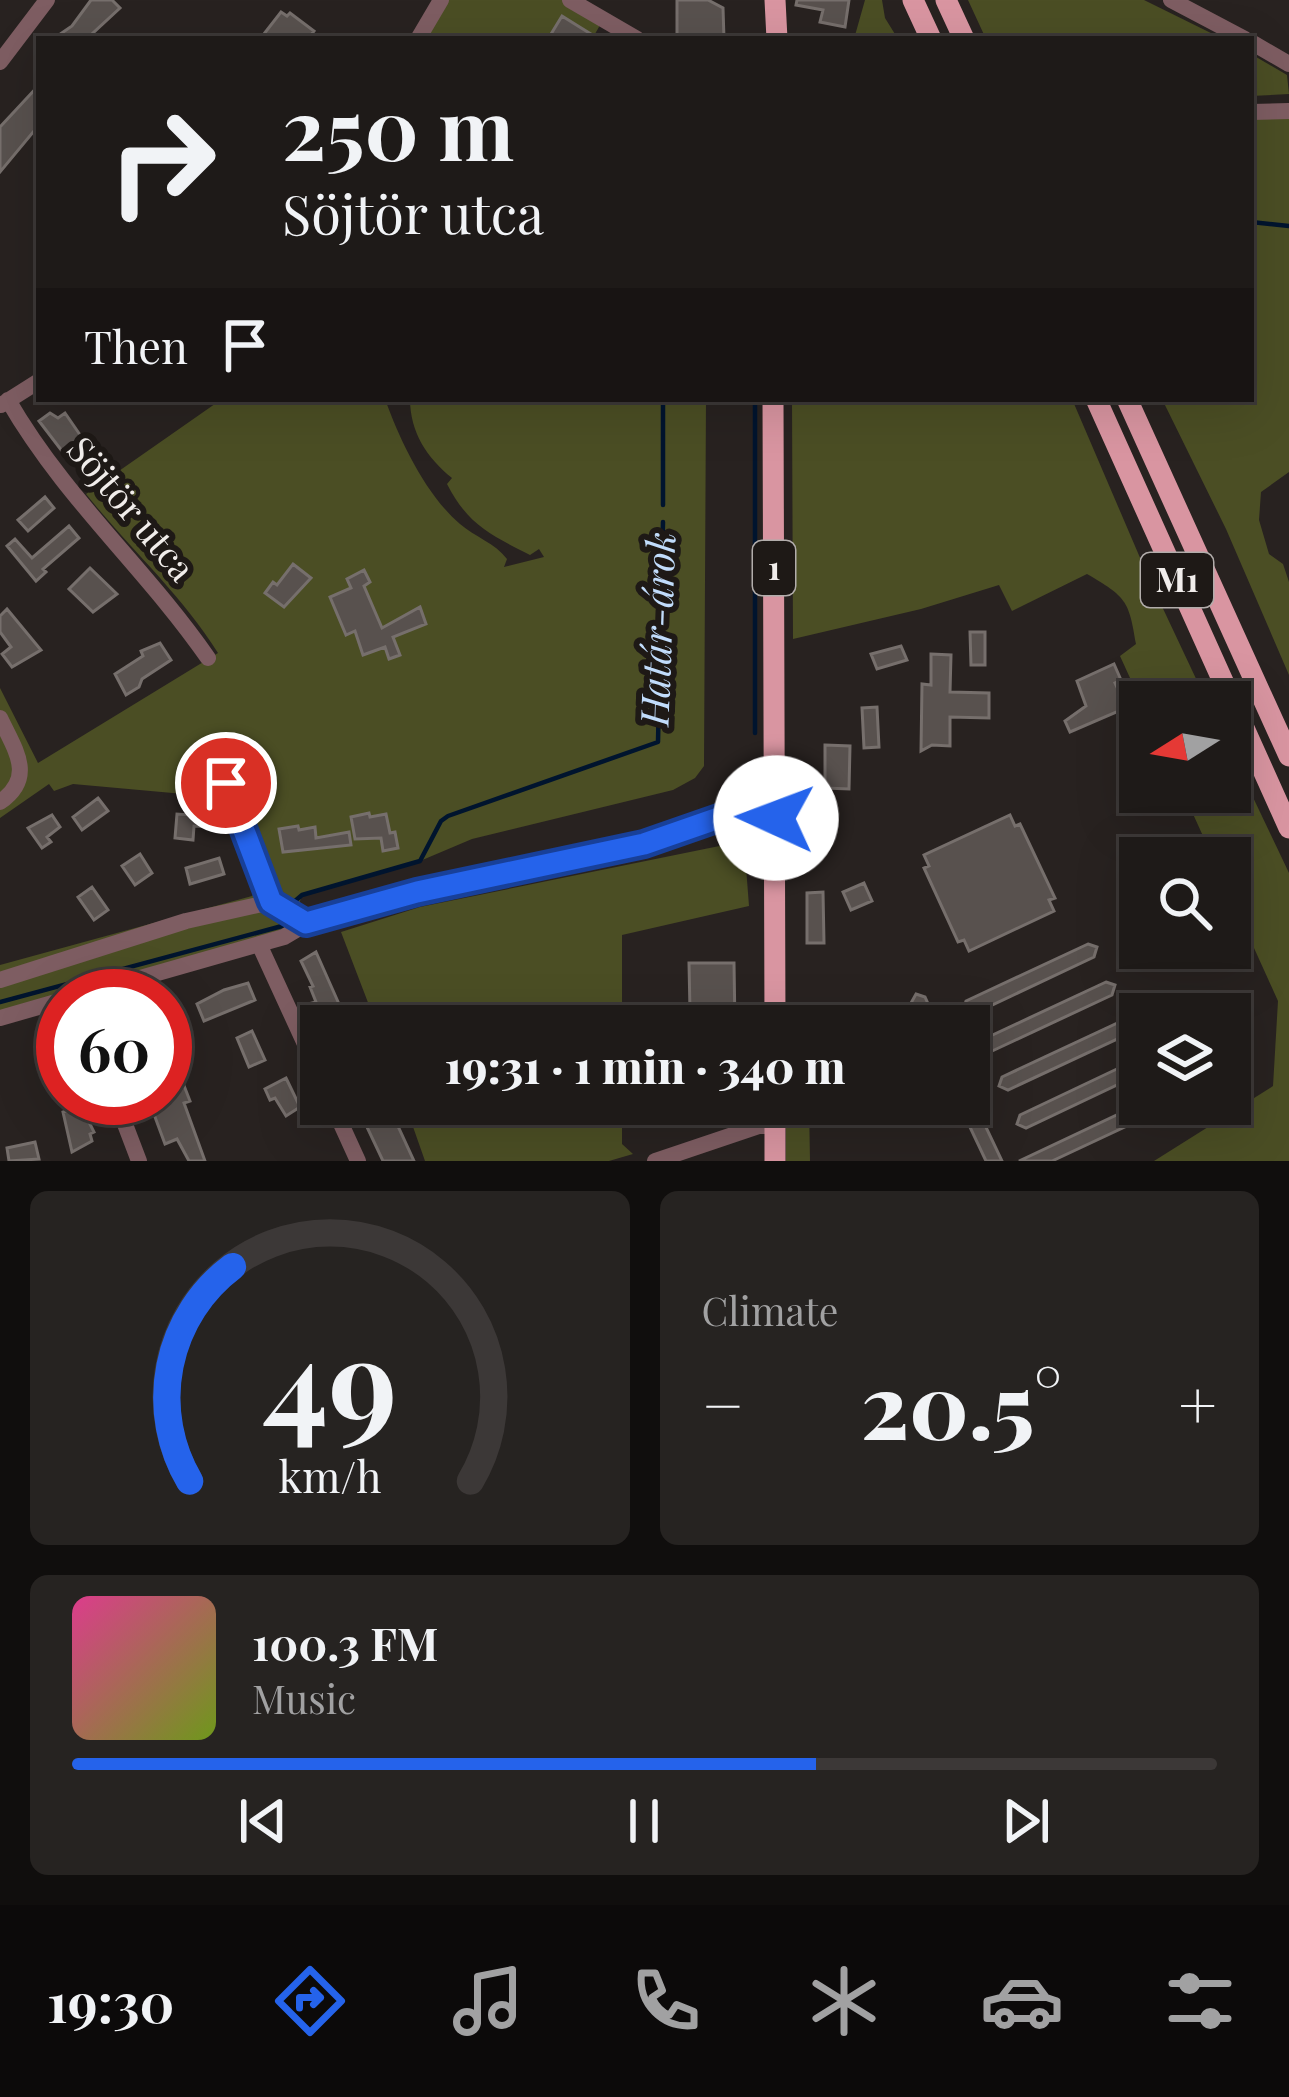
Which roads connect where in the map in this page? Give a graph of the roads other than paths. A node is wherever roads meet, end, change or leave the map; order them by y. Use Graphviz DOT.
graph roads {
  1 [pos="47,0"];
  2 [pos="441,0"];
  3 [pos="570,0"];
  4 [pos="776,0"];
  5 [pos="913,0"];
  6 [pos="946,0"];
  7 [pos="1171,0"];
  8 [pos="420,36"];
  9 [pos="632,36"];
  10 [pos="777,36"];
  11 [pos="930,36"];
  12 [pos="963,36"];
  13 [pos="1239,36"];
  14 [pos="1254,44"];
  15 [pos="0,62"];
  16 [pos="1289,64"];
  17 [pos="1289,111"];
  18 [pos="1254,112"];
  19 [pos="36,383"];
  20 [pos="773,402"];
  21 [pos="1097,402"];
  22 [pos="1128,402"];
  23 [pos="4,403"];
  24 [pos="208,658"];
  25 [pos="0,718"];
  26 [pos="1289,756"];
  27 [pos="1258,761"];
  28 [pos="226,783"];
  29 [pos="0,802"];
  30 [pos="765,812"];
  31 [pos="1289,827"];
  32 [pos="1289,850"];
  33 [pos="271,902"];
  34 [pos="306,923"];
  35 [pos="259,944"];
  36 [pos="172,969"];
  37 [pos="0,980"];
  38 [pos="775,1005"];
  39 [pos="36,1008"];
  40 [pos="0,1018"];
  41 [pos="300,1033"];
  42 [pos="126,1125"];
  43 [pos="342,1125"];
  44 [pos="760,1125"];
  45 [pos="775,1125"];
  46 [pos="139,1161"];
  47 [pos="358,1161"];
  48 [pos="655,1161"];
  49 [pos="775,1161"];
  1 -- 15 [label="street"];
  2 -- 8 [label="street"];
  3 -- 9 [label="street"];
  4 -- 10 [label="main road"];
  5 -- 11 [label="main road"];
  6 -- 12 [label="main road"];
  7 -- 13 [label="street"];
  14 -- 16 [label="street"];
  17 -- 18 [label="street"];
  19 -- 23 [label="street"];
  20 -- 30 [label="main road, 1"];
  21 -- 27 [label="main road, M1"];
  22 -- 26 [label="main road, M1"];
  23 -- 24 [label="street, Söjtör utca"];
  25 -- 29 [label="street"];
  27 -- 31 [label="main road, M1"];
  27 -- 32 [label="main road"];
  28 -- 33 [label="street"];
  30 -- 34 [label="street"];
  30 -- 38 [label="main road, 1"];
  33 -- 34 [label="street"];
  33 -- 37 [label="street"];
  34 -- 35 [label="street"];
  35 -- 36 [label="street"];
  35 -- 41 [label="street"];
  39 -- 40 [label="street"];
  42 -- 46 [label="street"];
  43 -- 47 [label="street"];
  44 -- 48 [label="street"];
  45 -- 49 [label="main road"];
}
